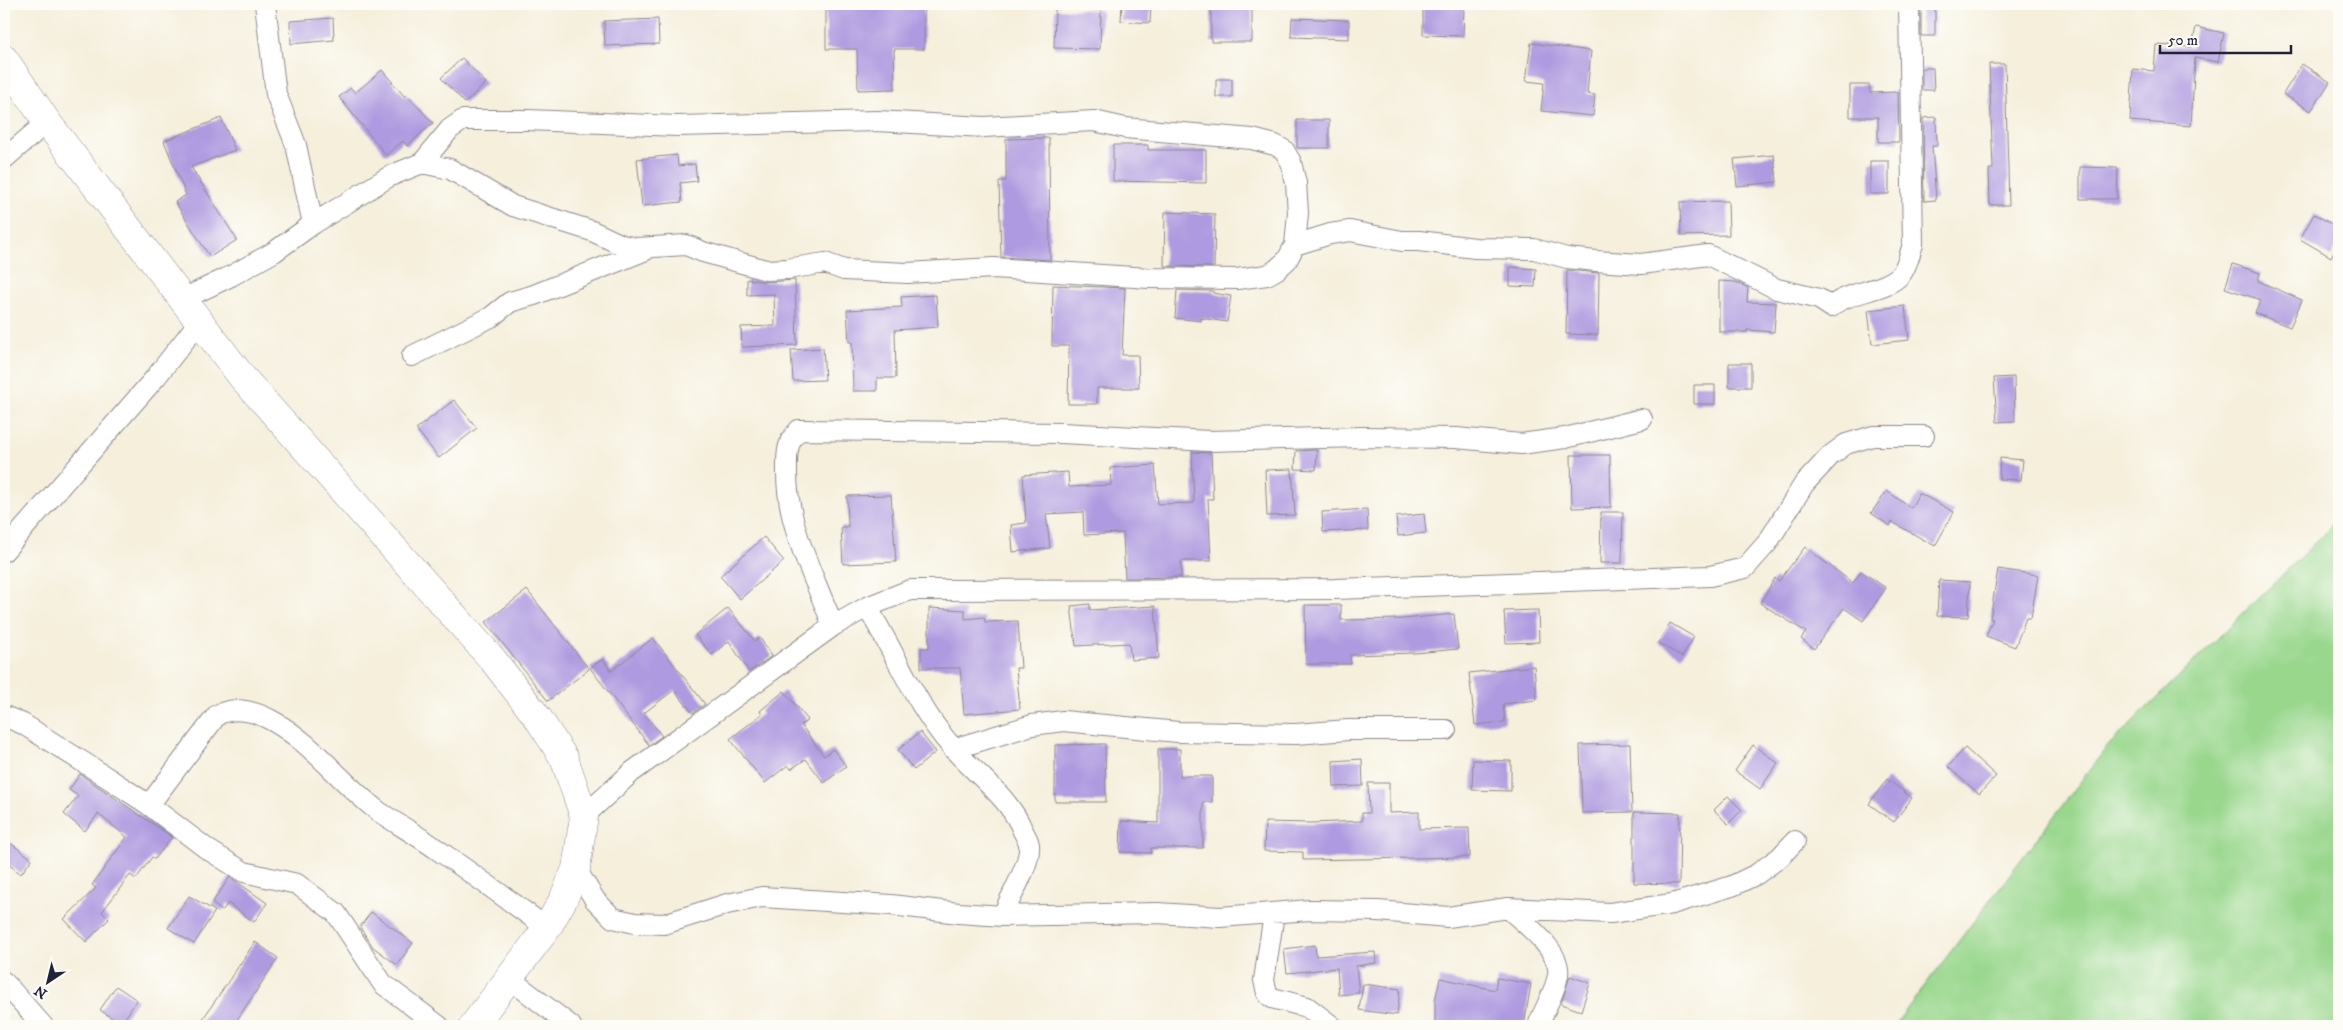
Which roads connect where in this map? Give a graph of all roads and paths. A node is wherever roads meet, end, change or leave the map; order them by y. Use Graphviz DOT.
graph roads {
  1 [pos="265,4"];
  2 [pos="1909,4"];
  3 [pos="4,59"];
  4 [pos="47,122"];
  5 [pos="4,159"];
  6 [pos="422,163"];
  7 [pos="314,224"];
  8 [pos="1295,245"];
  9 [pos="655,246"];
  10 [pos="183,299"];
  11 [pos="199,322"];
  12 [pos="412,356"];
  13 [pos="1642,420"];
  14 [pos="1924,436"];
  15 [pos="4,551"];
  16 [pos="868,607"];
  17 [pos="833,626"];
  18 [pos="4,716"];
  19 [pos="1446,730"];
  20 [pos="953,749"];
  21 [pos="148,805"];
  22 [pos="584,816"];
  23 [pos="1795,841"];
  24 [pos="576,869"];
  25 [pos="1508,908"];
  26 [pos="1274,914"];
  27 [pos="1003,916"];
  28 [pos="547,928"];
  29 [pos="510,979"];
  30 [pos="4,982"];
  31 [pos="38,1024"];
  32 [pos="439,1026"];
  33 [pos="473,1026"];
  34 [pos="572,1026"];
  35 [pos="1332,1026"];
  36 [pos="1538,1026"];
  1 -- 7 [label="street"];
  2 -- 8 [label="street"];
  3 -- 4 [label="street"];
  4 -- 5 [label="street"];
  4 -- 10 [label="street"];
  6 -- 7 [label="street"];
  6 -- 8 [label="street"];
  6 -- 9 [label="street"];
  7 -- 10 [label="street"];
  8 -- 9 [label="street"];
  9 -- 12 [label="street"];
  10 -- 11 [label="street"];
  11 -- 15 [label="street"];
  11 -- 22 [label="street"];
  13 -- 17 [label="street"];
  14 -- 16 [label="street"];
  16 -- 17 [label="street"];
  16 -- 20 [label="street"];
  17 -- 22 [label="street"];
  18 -- 21 [label="street"];
  19 -- 20 [label="street"];
  20 -- 27 [label="street"];
  21 -- 28 [label="street"];
  21 -- 32 [label="street"];
  22 -- 24 [label="street"];
  23 -- 25 [label="street"];
  24 -- 27 [label="street"];
  24 -- 28 [label="street"];
  25 -- 26 [label="street"];
  25 -- 36 [label="street"];
  26 -- 27 [label="street"];
  26 -- 35 [label="street"];
  28 -- 29 [label="street"];
  29 -- 33 [label="street"];
  29 -- 34 [label="street"];
  30 -- 31 [label="street"];
}
